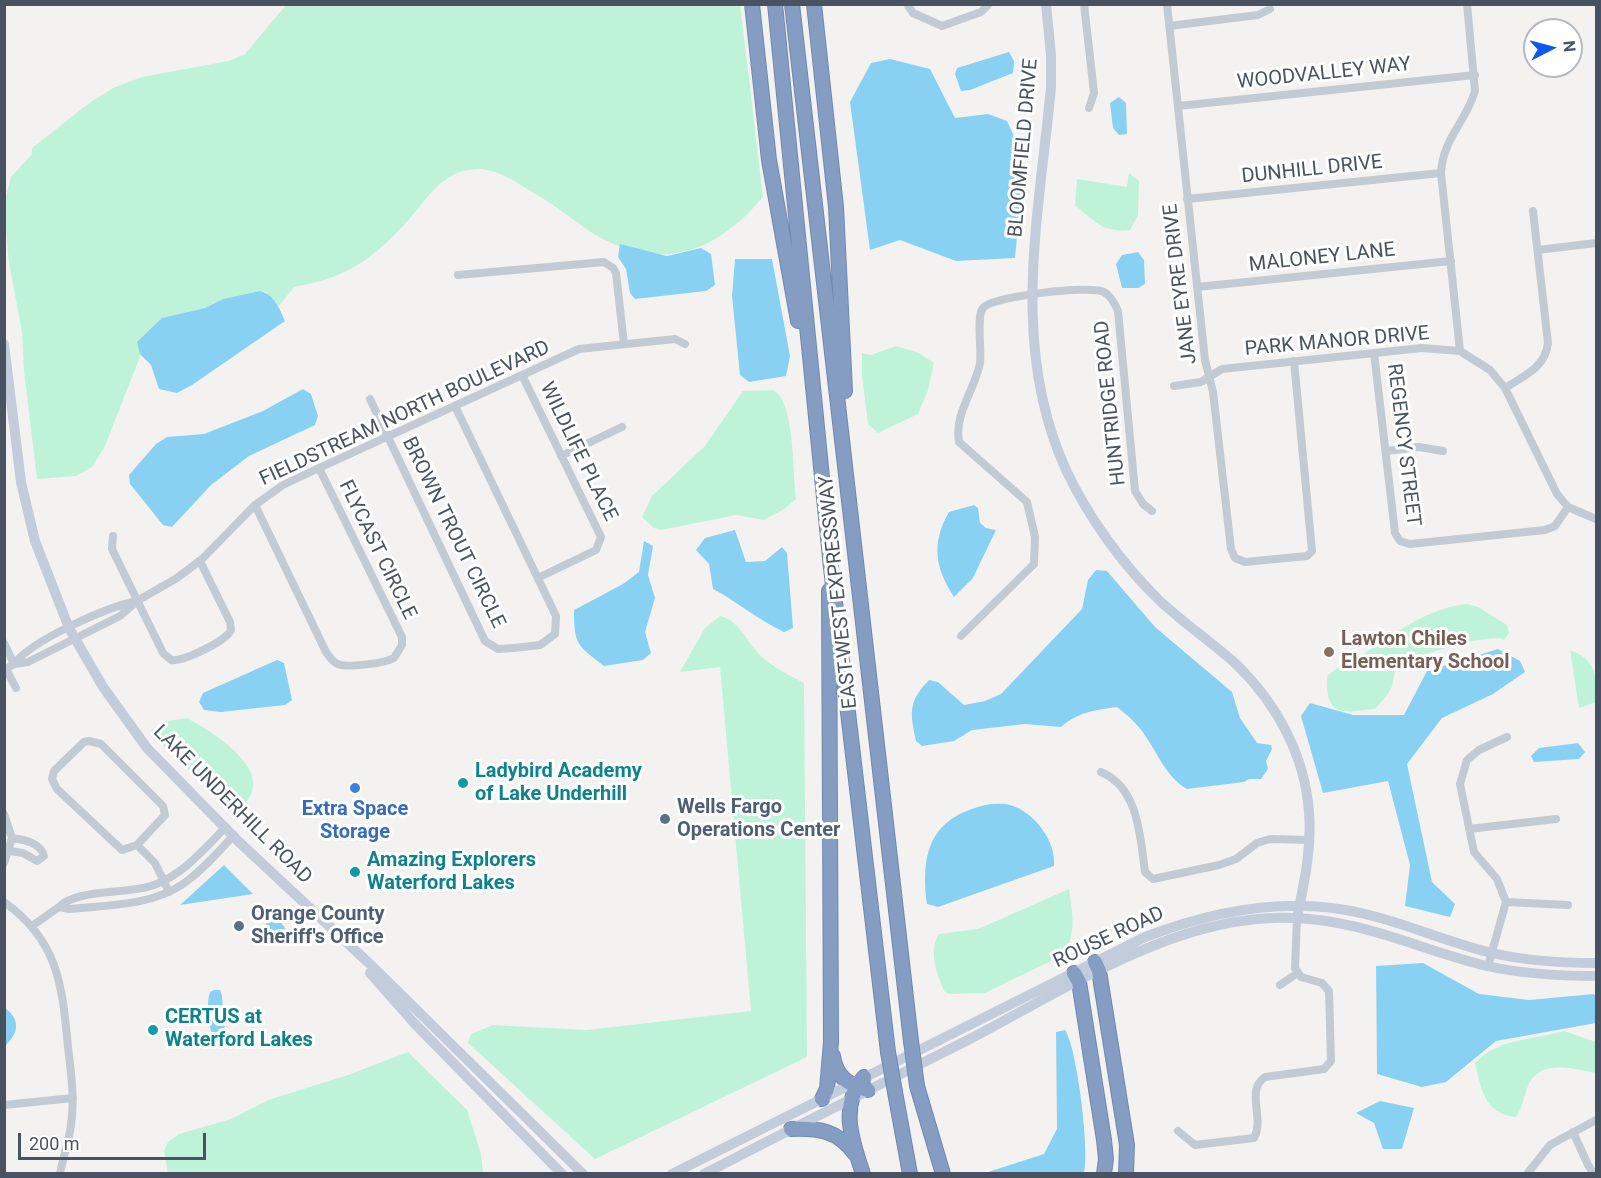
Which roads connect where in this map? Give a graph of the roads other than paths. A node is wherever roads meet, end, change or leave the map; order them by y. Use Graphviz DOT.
graph roads {
  1 [pos="752,4"];
  2 [pos="775,4"];
  3 [pos="792,4"];
  4 [pos="814,4"];
  5 [pos="907,4"];
  6 [pos="989,4"];
  7 [pos="1046,4"];
  8 [pos="1084,4"];
  9 [pos="1167,4"];
  10 [pos="1467,4"];
  11 [pos="1270,9"];
  12 [pos="1169,26"];
  13 [pos="1475,75"];
  14 [pos="1178,106"];
  15 [pos="1089,108"];
  16 [pos="1441,173"];
  17 [pos="1187,199"];
  18 [pos="1533,211"];
  19 [pos="1596,243"];
  20 [pos="1538,250"];
  21 [pos="1451,261"];
  22 [pos="458,275"];
  23 [pos="1197,287"];
  24 [pos="1030,296"];
  25 [pos="4,344"];
  26 [pos="624,344"];
  27 [pos="685,344"];
  28 [pos="1460,351"];
  29 [pos="808,352"];
  30 [pos="1374,353"];
  31 [pos="1294,361"];
  32 [pos="522,375"];
  33 [pos="1209,377"];
  34 [pos="1174,386"];
  35 [pos="1505,388"];
  36 [pos="370,399"];
  37 [pos="455,406"];
  38 [pos="840,420"];
  39 [pos="621,427"];
  40 [pos="387,437"];
  41 [pos="1443,451"];
  42 [pos="1386,452"];
  43 [pos="561,456"];
  44 [pos="319,468"];
  45 [pos="255,505"];
  46 [pos="1568,507"];
  47 [pos="1152,511"];
  48 [pos="1596,519"];
  49 [pos="113,536"];
  50 [pos="200,561"];
  51 [pos="831,568"];
  52 [pos="538,578"];
  53 [pos="137,600"];
  54 [pos="72,633"];
  55 [pos="962,636"];
  56 [pos="4,643"];
  57 [pos="14,664"];
  58 [pos="5,669"];
  59 [pos="16,688"];
  60 [pos="1507,737"];
  61 [pos="1101,772"];
  62 [pos="4,814"];
  63 [pos="1556,819"];
  64 [pos="226,827"];
  65 [pos="1469,829"];
  66 [pos="234,835"];
  67 [pos="12,838"];
  68 [pos="1309,840"];
  69 [pos="136,845"];
  70 [pos="10,851"];
  71 [pos="4,863"];
  72 [pos="164,881"];
  73 [pos="169,892"];
  74 [pos="99,895"];
  75 [pos="4,902"];
  76 [pos="1506,902"];
  77 [pos="1300,905"];
  78 [pos="1568,905"];
  79 [pos="100,906"];
  80 [pos="59,907"];
  81 [pos="1298,918"];
  82 [pos="32,926"];
  83 [pos="345,942"];
  84 [pos="1491,953"];
  85 [pos="1596,963"];
  86 [pos="1097,966"];
  87 [pos="1488,966"];
  88 [pos="1296,974"];
  89 [pos="1596,976"];
  90 [pos="1077,977"];
  91 [pos="1280,985"];
  92 [pos="831,1042"];
  93 [pos="917,1086"];
  94 [pos="857,1087"];
  95 [pos="73,1098"];
  96 [pos="822,1099"];
  97 [pos="4,1105"];
  98 [pos="1596,1120"];
  99 [pos="791,1129"];
  100 [pos="1178,1131"];
  101 [pos="1573,1132"];
  102 [pos="857,1158"];
  103 [pos="546,1159"];
  104 [pos="60,1173"];
  105 [pos="555,1173"];
  106 [pos="562,1173"];
  107 [pos="584,1173"];
  108 [pos="672,1173"];
  109 [pos="704,1173"];
  110 [pos="863,1173"];
  111 [pos="910,1173"];
  112 [pos="932,1173"];
  113 [pos="943,1173"];
  114 [pos="1104,1173"];
  115 [pos="1126,1173"];
  116 [pos="1527,1173"];
  117 [pos="1594,1173"];
  1 -- 29 [label="highway"];
  2 -- 29 [label="highway, EAST-WEST EXPRESSWAY"];
  3 -- 38 [label="highway, EAST-WEST EXPRESSWAY"];
  4 -- 38 [label="highway"];
  5 -- 6 [label="street"];
  7 -- 24 [label="street, BLOOMFIELD DRIVE"];
  8 -- 15 [label="street"];
  9 -- 12 [label="street, JANE EYRE DRIVE"];
  10 -- 13 [label="street"];
  11 -- 12 [label="street"];
  12 -- 14 [label="street, JANE EYRE DRIVE"];
  13 -- 14 [label="street, WOODVALLEY WAY"];
  13 -- 16 [label="street"];
  14 -- 17 [label="street, JANE EYRE DRIVE"];
  16 -- 17 [label="street, DUNHILL DRIVE"];
  16 -- 21 [label="street"];
  17 -- 23 [label="street, JANE EYRE DRIVE"];
  18 -- 20 [label="street"];
  19 -- 20 [label="street"];
  20 -- 35 [label="street"];
  21 -- 23 [label="street, MALONEY LANE"];
  21 -- 28 [label="street"];
  22 -- 26 [label="street"];
  23 -- 33 [label="street, JANE EYRE DRIVE"];
  24 -- 47 [label="street, HUNTRIDGE ROAD"];
  24 -- 55 [label="street"];
  24 -- 68 [label="street, BLOOMFIELD DRIVE"];
  25 -- 54 [label="street, LAKE UNDERHILL ROAD"];
  26 -- 27 [label="street, FIELDSTREAM NORTH BOULEVARD"];
  26 -- 32 [label="street, FIELDSTREAM NORTH BOULEVARD"];
  28 -- 30 [label="street, PARK MANOR DRIVE"];
  28 -- 35 [label="street, PARK MANOR DRIVE"];
  29 -- 51 [label="highway, EAST-WEST EXPRESSWAY"];
  30 -- 31 [label="street, PARK MANOR DRIVE"];
  30 -- 42 [label="street, REGENCY STREET"];
  31 -- 33 [label="street, PARK MANOR DRIVE"];
  31 -- 33 [label="street, JANE EYRE DRIVE"];
  32 -- 37 [label="street, FIELDSTREAM NORTH BOULEVARD"];
  32 -- 43 [label="street, WILDLIFE PLACE"];
  33 -- 34 [label="street, PARK MANOR DRIVE"];
  35 -- 46 [label="street, PARK MANOR DRIVE"];
  36 -- 40 [label="street"];
  37 -- 40 [label="street, FIELDSTREAM NORTH BOULEVARD"];
  37 -- 52 [label="street, BROWN TROUT CIRCLE"];
  38 -- 93 [label="highway, EAST-WEST EXPRESSWAY, bridge"];
  39 -- 43 [label="street"];
  40 -- 44 [label="street, FIELDSTREAM NORTH BOULEVARD"];
  40 -- 52 [label="street, BROWN TROUT CIRCLE"];
  41 -- 42 [label="street"];
  42 -- 46 [label="street, REGENCY STREET"];
  43 -- 52 [label="street, WILDLIFE PLACE"];
  44 -- 45 [label="street, FIELDSTREAM NORTH BOULEVARD"];
  44 -- 45 [label="street, FLYCAST CIRCLE"];
  45 -- 50 [label="street, FIELDSTREAM NORTH BOULEVARD"];
  46 -- 48 [label="street"];
  49 -- 53 [label="street"];
  50 -- 53 [label="street, FIELDSTREAM NORTH BOULEVARD"];
  50 -- 53 [label="street"];
  51 -- 92 [label="highway"];
  51 -- 111 [label="highway, EAST-WEST EXPRESSWAY, bridge"];
  53 -- 54 [label="street, FIELDSTREAM NORTH BOULEVARD"];
  53 -- 54 [label="street, FIELDSTREAM NORTH BOULEVARD"];
  54 -- 57 [label="street"];
  54 -- 64 [label="street, LAKE UNDERHILL ROAD"];
  56 -- 57 [label="street"];
  57 -- 58 [label="street"];
  58 -- 59 [label="street"];
  60 -- 65 [label="street"];
  61 -- 68 [label="street"];
  62 -- 67 [label="street"];
  63 -- 65 [label="street"];
  64 -- 66 [label="street, LAKE UNDERHILL ROAD"];
  64 -- 72 [label="street"];
  65 -- 76 [label="street"];
  66 -- 73 [label="street"];
  66 -- 83 [label="street, LAKE UNDERHILL ROAD"];
  67 -- 70 [label="street"];
  67 -- 70 [label="street"];
  68 -- 77 [label="street, BLOOMFIELD DRIVE"];
  69 -- 69 [label="street"];
  69 -- 72 [label="street"];
  70 -- 71 [label="street"];
  72 -- 73 [label="street"];
  72 -- 74 [label="street"];
  73 -- 79 [label="street"];
  74 -- 79 [label="street"];
  74 -- 80 [label="street"];
  75 -- 82 [label="street"];
  76 -- 78 [label="street"];
  76 -- 84 [label="street"];
  77 -- 81 [label="street, BLOOMFIELD DRIVE"];
  77 -- 84 [label="street, ROUSE ROAD"];
  77 -- 86 [label="street, ROUSE ROAD"];
  79 -- 80 [label="street"];
  80 -- 82 [label="street"];
  81 -- 86 [label="street, ROUSE ROAD"];
  81 -- 87 [label="street, ROUSE ROAD"];
  81 -- 88 [label="street"];
  82 -- 95 [label="street"];
  83 -- 103 [label="street, LAKE UNDERHILL ROAD"];
  83 -- 107 [label="street, LAKE UNDERHILL ROAD"];
  84 -- 85 [label="street, ROUSE ROAD"];
  84 -- 87 [label="street"];
  86 -- 90 [label="street, ROUSE ROAD"];
  86 -- 115 [label="highway"];
  87 -- 89 [label="street, ROUSE ROAD"];
  88 -- 91 [label="street"];
  88 -- 100 [label="street"];
  90 -- 94 [label="street, ROUSE ROAD"];
  90 -- 114 [label="highway"];
  92 -- 94 [label="highway"];
  92 -- 96 [label="highway"];
  93 -- 112 [label="highway, EAST-WEST EXPRESSWAY"];
  93 -- 113 [label="highway"];
  94 -- 96 [label="street, ROUSE ROAD"];
  94 -- 99 [label="street, ROUSE ROAD"];
  94 -- 102 [label="highway"];
  95 -- 97 [label="street"];
  95 -- 104 [label="street"];
  96 -- 108 [label="street, ROUSE ROAD"];
  98 -- 101 [label="street"];
  99 -- 102 [label="highway"];
  99 -- 109 [label="street, ROUSE ROAD"];
  101 -- 116 [label="street"];
  101 -- 117 [label="street"];
  102 -- 110 [label="highway"];
  103 -- 105 [label="street"];
  103 -- 106 [label="street, LAKE UNDERHILL ROAD"];
}
